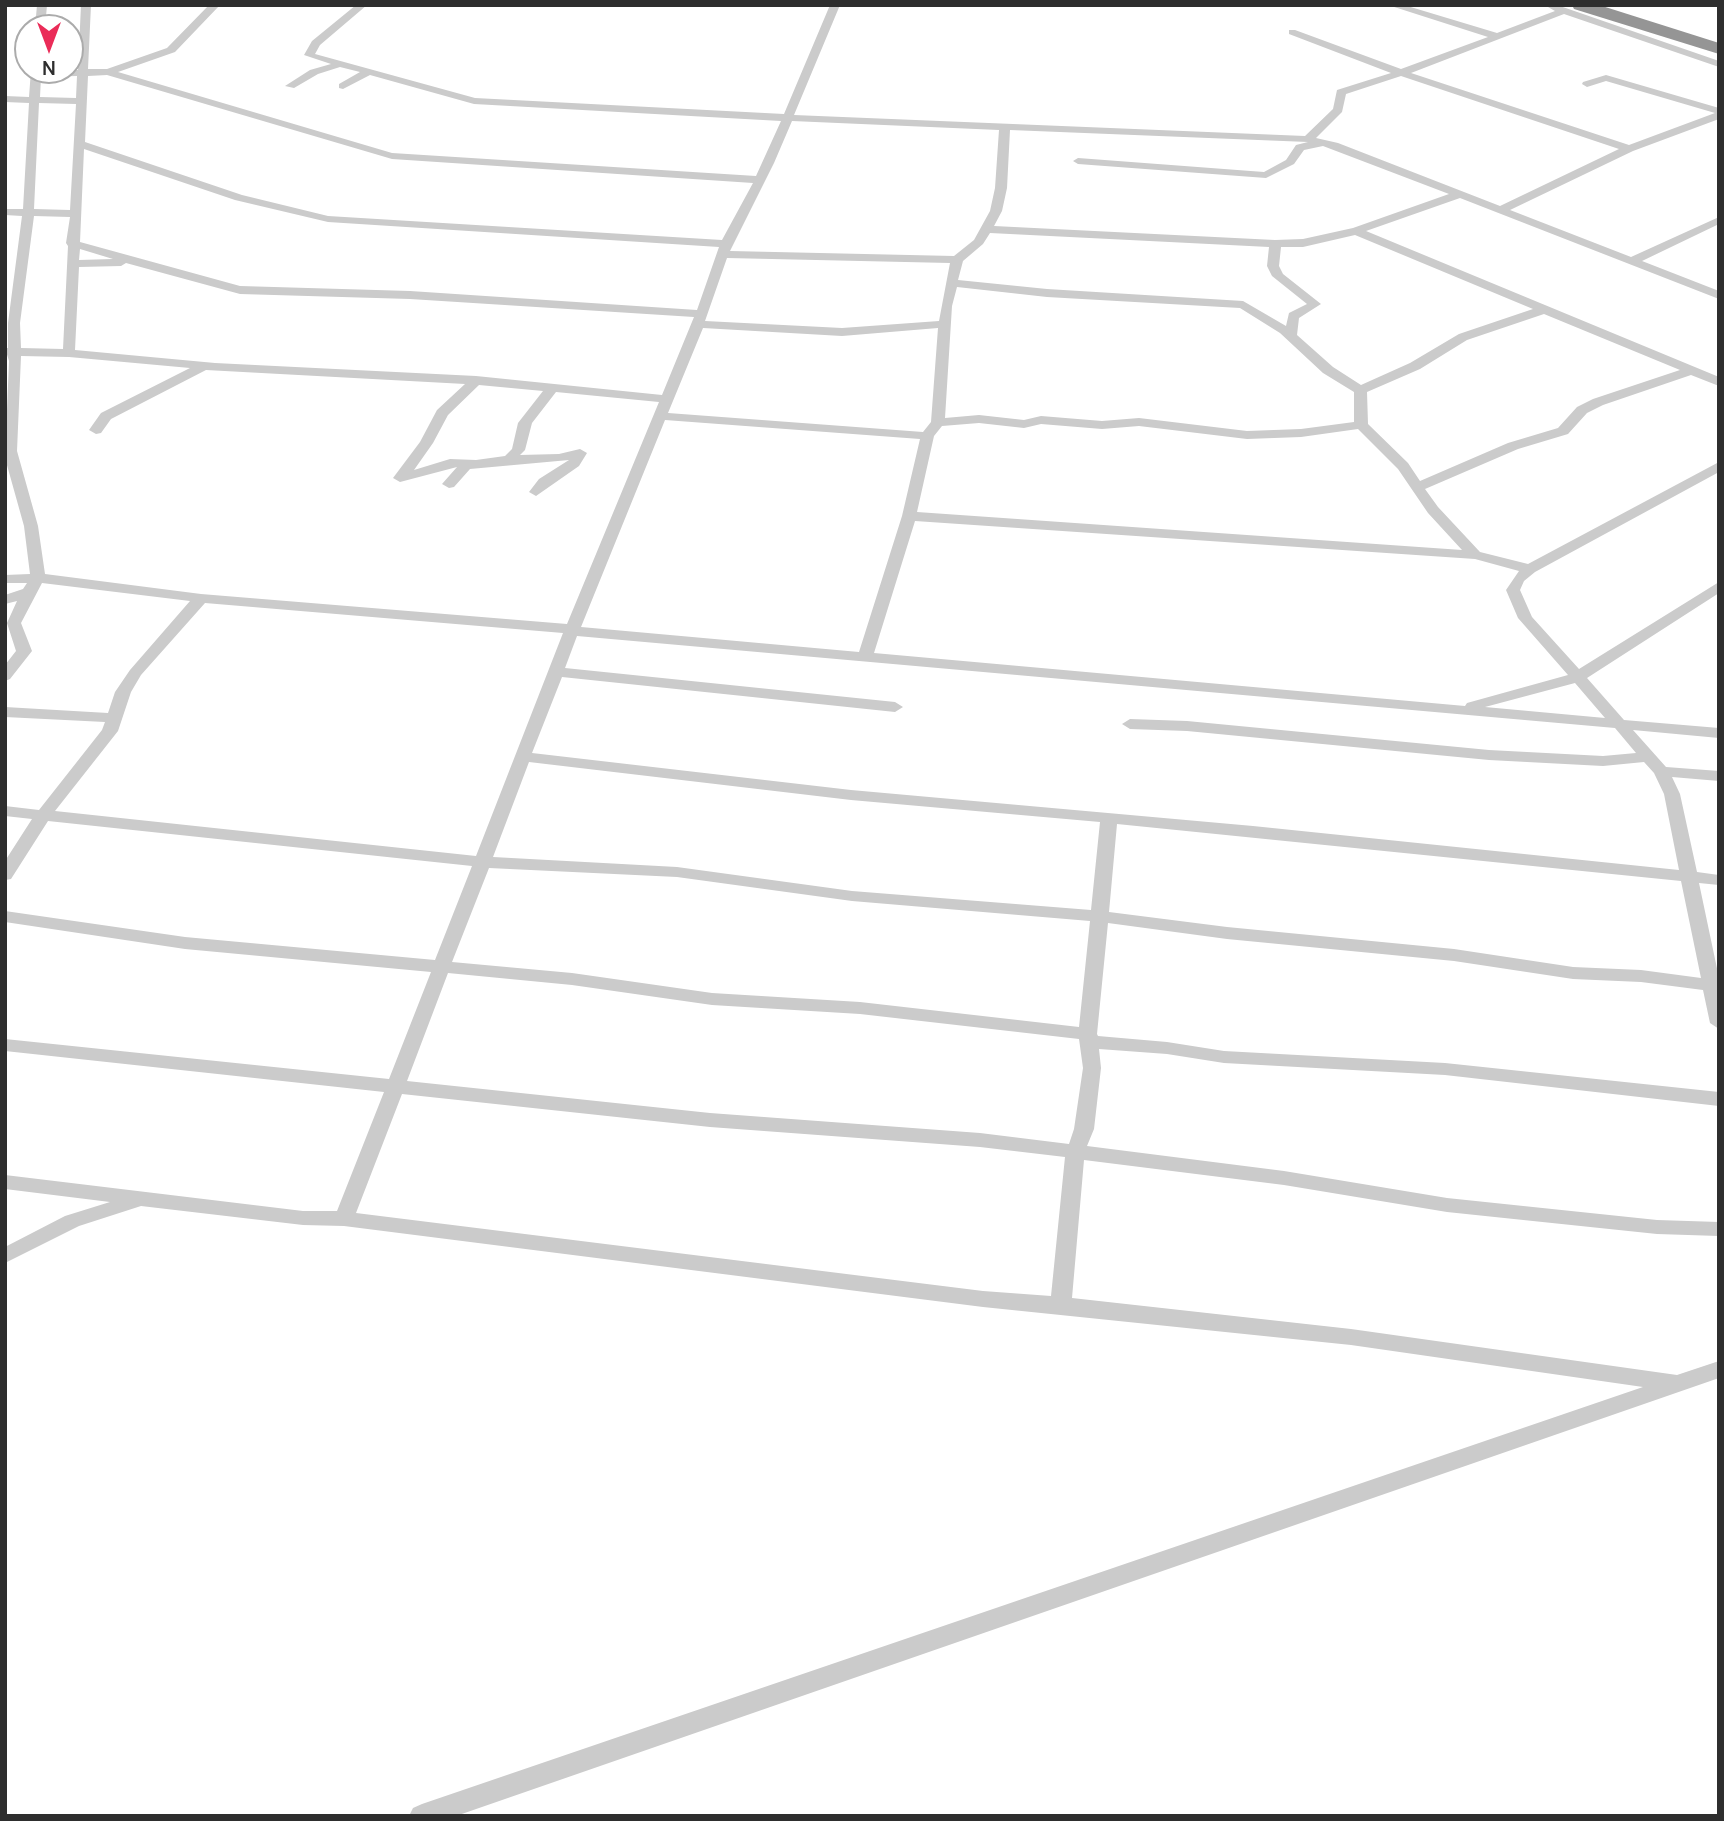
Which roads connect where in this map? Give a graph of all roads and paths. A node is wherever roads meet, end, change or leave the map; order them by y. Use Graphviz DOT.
graph roads {
  1 [pos="86,5"];
  2 [pos="215,5"];
  3 [pos="362,5"];
  4 [pos="835,5"];
  5 [pos="1393,5"];
  6 [pos="1548,5"];
  7 [pos="1582,8"];
  8 [pos="1292,32"];
  9 [pos="1496,36"];
  10 [pos="1719,49"];
  11 [pos="1719,64"];
  12 [pos="339,65"];
  13 [pos="84,71"];
  14 [pos="108,72"];
  15 [pos="366,73"];
  16 [pos="1401,73"];
  17 [pos="35,84"];
  18 [pos="83,84"];
  19 [pos="1587,84"];
  20 [pos="290,86"];
  21 [pos="344,86"];
  22 [pos="5,99"];
  23 [pos="33,100"];
  24 [pos="82,100"];
  25 [pos="1719,113"];
  26 [pos="787,117"];
  27 [pos="1005,125"];
  28 [pos="1308,139"];
  29 [pos="1327,143"];
  30 [pos="80,144"];
  31 [pos="1629,149"];
  32 [pos="1078,161"];
  33 [pos="759,180"];
  34 [pos="1457,195"];
  35 [pos="1500,210"];
  36 [pos="5,212"];
  37 [pos="27,212"];
  38 [pos="74,214"];
  39 [pos="1719,220"];
  40 [pos="986,229"];
  41 [pos="1356,231"];
  42 [pos="72,243"];
  43 [pos="1275,244"];
  44 [pos="725,249"];
  45 [pos="1632,261"];
  46 [pos="142,262"];
  47 [pos="955,262"];
  48 [pos="72,264"];
  49 [pos="952,284"];
  50 [pos="1719,295"];
  51 [pos="1546,309"];
  52 [pos="700,319"];
  53 [pos="10,323"];
  54 [pos="942,324"];
  55 [pos="1291,336"];
  56 [pos="10,352"];
  57 [pos="69,353"];
  58 [pos="204,366"];
  59 [pos="1693,370"];
  60 [pos="476,380"];
  61 [pos="1719,382"];
  62 [pos="552,388"];
  63 [pos="1360,390"];
  64 [pos="666,399"];
  65 [pos="660,416"];
  66 [pos="938,422"];
  67 [pos="1361,425"];
  68 [pos="96,430"];
  69 [pos="927,436"];
  70 [pos="8,444"];
  71 [pos="505,460"];
  72 [pos="479,465"];
  73 [pos="1719,466"];
  74 [pos="449,484"];
  75 [pos="1418,487"];
  76 [pos="536,492"];
  77 [pos="909,516"];
  78 [pos="1475,555"];
  79 [pos="1530,569"];
  80 [pos="37,578"];
  81 [pos="5,579"];
  82 [pos="1719,586"];
  83 [pos="27,592"];
  84 [pos="201,598"];
  85 [pos="5,600"];
  86 [pos="572,631"];
  87 [pos="865,657"];
  88 [pos="556,672"];
  89 [pos="5,676"];
  90 [pos="1576,678"];
  91 [pos="895,707"];
  92 [pos="1461,710"];
  93 [pos="5,712"];
  94 [pos="1618,723"];
  95 [pos="113,724"];
  96 [pos="1130,724"];
  97 [pos="1719,733"];
  98 [pos="524,757"];
  99 [pos="1649,757"];
  100 [pos="1661,771"];
  101 [pos="1719,776"];
  102 [pos="5,811"];
  103 [pos="43,815"];
  104 [pos="1110,818"];
  105 [pos="482,862"];
  106 [pos="5,875"];
  107 [pos="1688,878"];
  108 [pos="1719,880"];
  109 [pos="5,916"];
  110 [pos="1099,916"];
  111 [pos="443,967"];
  112 [pos="1715,985"];
  113 [pos="1719,1023"];
  114 [pos="1088,1038"];
  115 [pos="5,1045"];
  116 [pos="397,1085"];
  117 [pos="1719,1099"];
  118 [pos="1075,1153"];
  119 [pos="5,1182"];
  120 [pos="144,1199"];
  121 [pos="344,1219"];
  122 [pos="1719,1229"];
  123 [pos="5,1256"];
  124 [pos="1061,1305"];
  125 [pos="1719,1368"];
  126 [pos="1679,1383"];
  127 [pos="422,1816"];
  1 -- 13 [label="street"];
  2 -- 14 [label="street"];
  3 -- 12 [label="street"];
  4 -- 26 [label="street"];
  5 -- 9 [label="street"];
  6 -- 7 [label="street"];
  7 -- 9 [label="street"];
  7 -- 10 [label="highway"];
  7 -- 11 [label="street"];
  8 -- 16 [label="street"];
  9 -- 16 [label="street"];
  12 -- 15 [label="street"];
  12 -- 20 [label="street"];
  13 -- 14 [label="street"];
  14 -- 33 [label="street"];
  15 -- 21 [label="street"];
  15 -- 26 [label="street"];
  16 -- 28 [label="street"];
  16 -- 31 [label="street"];
  17 -- 23 [label="street"];
  18 -- 24 [label="street"];
  19 -- 25 [label="street"];
  22 -- 23 [label="street"];
  23 -- 24 [label="street"];
  23 -- 37 [label="street"];
  24 -- 30 [label="street"];
  25 -- 31 [label="street"];
  26 -- 27 [label="street"];
  26 -- 33 [label="street"];
  27 -- 28 [label="street"];
  27 -- 40 [label="street"];
  28 -- 29 [label="street"];
  29 -- 32 [label="street"];
  29 -- 34 [label="street"];
  30 -- 38 [label="street"];
  30 -- 44 [label="street"];
  31 -- 35 [label="street"];
  33 -- 44 [label="street"];
  34 -- 35 [label="street"];
  34 -- 41 [label="street"];
  35 -- 45 [label="street"];
  36 -- 37 [label="street"];
  37 -- 38 [label="street"];
  37 -- 53 [label="street"];
  38 -- 42 [label="street"];
  39 -- 45 [label="street"];
  40 -- 43 [label="street"];
  40 -- 47 [label="street"];
  41 -- 43 [label="street"];
  41 -- 51 [label="street"];
  42 -- 46 [label="street"];
  42 -- 48 [label="street"];
  43 -- 55 [label="street"];
  44 -- 47 [label="street"];
  44 -- 52 [label="street"];
  45 -- 50 [label="street"];
  46 -- 48 [label="street"];
  46 -- 52 [label="street"];
  47 -- 49 [label="street"];
  48 -- 57 [label="street"];
  49 -- 54 [label="street"];
  49 -- 55 [label="street"];
  51 -- 59 [label="street"];
  51 -- 63 [label="street"];
  52 -- 54 [label="street"];
  52 -- 64 [label="street"];
  53 -- 56 [label="street"];
  54 -- 66 [label="street"];
  55 -- 63 [label="street"];
  56 -- 57 [label="street"];
  56 -- 70 [label="street"];
  57 -- 58 [label="street"];
  58 -- 60 [label="street"];
  58 -- 68 [label="street"];
  59 -- 61 [label="street"];
  59 -- 75 [label="street"];
  60 -- 62 [label="street"];
  60 -- 72 [label="street"];
  62 -- 64 [label="street"];
  62 -- 71 [label="street"];
  63 -- 67 [label="street"];
  64 -- 65 [label="street"];
  65 -- 69 [label="street"];
  65 -- 86 [label="street"];
  66 -- 67 [label="street"];
  66 -- 69 [label="street"];
  67 -- 75 [label="street"];
  69 -- 77 [label="street"];
  70 -- 80 [label="street"];
  71 -- 72 [label="street"];
  71 -- 76 [label="street"];
  72 -- 74 [label="street"];
  73 -- 79 [label="street"];
  75 -- 78 [label="street"];
  77 -- 78 [label="street"];
  77 -- 87 [label="street"];
  78 -- 79 [label="street"];
  79 -- 90 [label="street"];
  80 -- 81 [label="street"];
  80 -- 83 [label="street"];
  80 -- 84 [label="street"];
  82 -- 90 [label="street"];
  83 -- 85 [label="street"];
  83 -- 89 [label="street"];
  84 -- 86 [label="street"];
  84 -- 95 [label="street"];
  86 -- 87 [label="street"];
  86 -- 88 [label="street"];
  87 -- 92 [label="street"];
  88 -- 91 [label="street"];
  88 -- 98 [label="street"];
  90 -- 92 [label="street"];
  90 -- 94 [label="street"];
  92 -- 94 [label="street"];
  93 -- 95 [label="street"];
  94 -- 97 [label="street"];
  94 -- 99 [label="street"];
  95 -- 103 [label="street"];
  96 -- 99 [label="street"];
  98 -- 104 [label="street"];
  98 -- 105 [label="street"];
  99 -- 100 [label="street"];
  100 -- 101 [label="street"];
  100 -- 107 [label="street"];
  102 -- 103 [label="street"];
  103 -- 105 [label="street"];
  103 -- 106 [label="street"];
  104 -- 107 [label="street"];
  104 -- 110 [label="street"];
  105 -- 110 [label="street"];
  105 -- 111 [label="street"];
  107 -- 108 [label="street"];
  107 -- 112 [label="street"];
  109 -- 111 [label="street"];
  110 -- 112 [label="street"];
  110 -- 114 [label="street"];
  111 -- 114 [label="street"];
  111 -- 116 [label="street"];
  112 -- 113 [label="street"];
  114 -- 117 [label="street"];
  114 -- 118 [label="street"];
  115 -- 116 [label="street"];
  116 -- 118 [label="street"];
  116 -- 121 [label="street"];
  118 -- 122 [label="street"];
  118 -- 124 [label="street"];
  119 -- 120 [label="street"];
  120 -- 121 [label="street"];
  120 -- 123 [label="street"];
  121 -- 124 [label="street"];
  124 -- 126 [label="street"];
  125 -- 126 [label="street"];
  126 -- 127 [label="street"];
}
